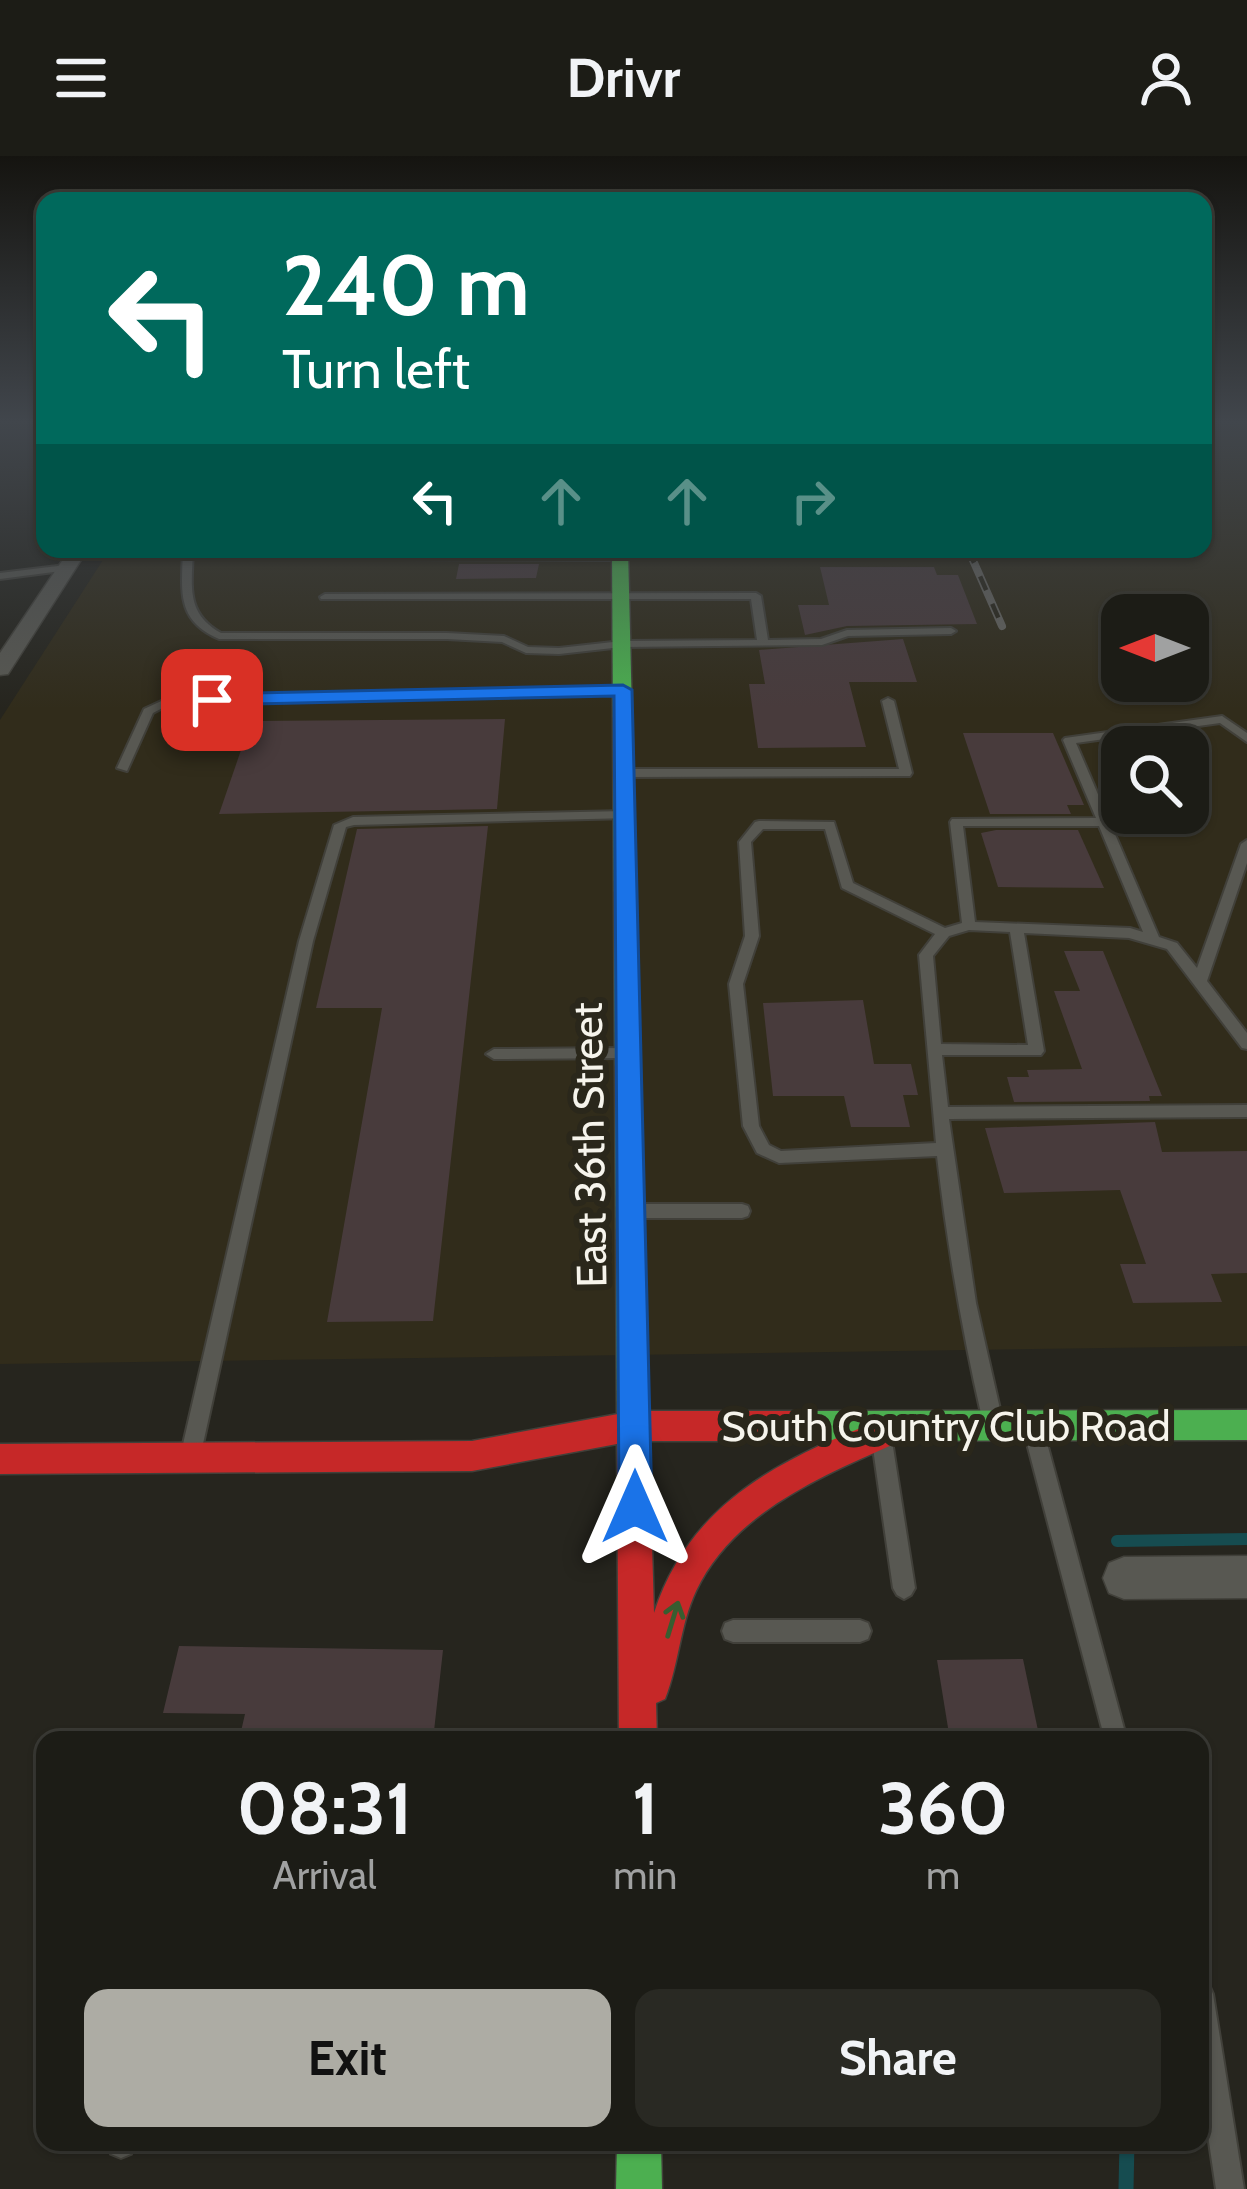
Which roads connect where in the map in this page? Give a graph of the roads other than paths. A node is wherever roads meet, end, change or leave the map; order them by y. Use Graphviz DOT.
graph roads {
  1 [pos="73,558"];
  2 [pos="188,558"];
  3 [pos="620,558"];
  4 [pos="66,568"];
  5 [pos="0,576"];
  6 [pos="621,596"];
  7 [pos="325,597"];
  8 [pos="951,632"];
  9 [pos="763,643"];
  10 [pos="622,644"];
  11 [pos="0,669"];
  12 [pos="623,690"];
  13 [pos="888,701"];
  14 [pos="1171,726"];
  15 [pos="1101,736"];
  16 [pos="1247,739"];
  17 [pos="123,768"];
  18 [pos="625,773"];
  19 [pos="626,815"];
  20 [pos="1101,815"];
  21 [pos="1101,822"];
  22 [pos="1109,834"];
  23 [pos="1247,844"];
  24 [pos="969,926"];
  25 [pos="1016,928"];
  26 [pos="944,933"];
  27 [pos="1153,940"];
  28 [pos="1199,982"];
  29 [pos="1247,1044"];
  30 [pos="934,1049"];
  31 [pos="629,1053"];
  32 [pos="494,1054"];
  33 [pos="1247,1111"];
  34 [pos="939,1113"];
  35 [pos="943,1149"];
  36 [pos="632,1210"];
  37 [pos="742,1210"];
  38 [pos="994,1425"];
  39 [pos="1033,1425"];
  40 [pos="1247,1425"];
  41 [pos="635,1426"];
  42 [pos="892,1430"];
  43 [pos="0,1459"];
  44 [pos="190,1460"];
  45 [pos="1247,1577"];
  46 [pos="1124,1578"];
  47 [pos="904,1588"];
  48 [pos="733,1631"];
  49 [pos="860,1631"];
  50 [pos="638,1731"];
  51 [pos="640,1731"];
  52 [pos="1113,1731"];
  53 [pos="1209,2052"];
  54 [pos="639,2151"];
  55 [pos="639,2189"];
  56 [pos="1230,2189"];
  1 -- 4 [label="street"];
  2 -- 10 [label="lane"];
  3 -- 6 [label="main road, East 36th Street"];
  4 -- 5 [label="lane"];
  4 -- 11 [label="street"];
  6 -- 7 [label="lane"];
  6 -- 9 [label="lane"];
  6 -- 10 [label="main road, East 36th Street"];
  8 -- 9 [label="lane"];
  9 -- 10 [label="lane"];
  10 -- 12 [label="main road, East 36th Street"];
  12 -- 17 [label="lane"];
  12 -- 18 [label="main road, East 36th Street"];
  13 -- 18 [label="lane"];
  14 -- 16 [label="lane"];
  15 -- 20 [label="lane"];
  18 -- 19 [label="main road, East 36th Street"];
  19 -- 31 [label="main road, East 36th Street"];
  19 -- 44 [label="lane"];
  21 -- 24 [label="lane"];
  22 -- 27 [label="lane"];
  23 -- 28 [label="lane"];
  24 -- 25 [label="lane"];
  24 -- 26 [label="lane"];
  25 -- 27 [label="lane"];
  25 -- 30 [label="lane"];
  26 -- 30 [label="lane"];
  26 -- 35 [label="lane"];
  27 -- 28 [label="lane"];
  28 -- 29 [label="lane"];
  30 -- 34 [label="lane"];
  31 -- 32 [label="lane"];
  31 -- 36 [label="main road, East 36th Street"];
  33 -- 34 [label="lane"];
  34 -- 35 [label="lane"];
  35 -- 38 [label="lane"];
  36 -- 37 [label="lane"];
  36 -- 41 [label="main road, East 36th Street"];
  38 -- 39 [label="main road, South Country Club Road"];
  38 -- 42 [label="main road, South Country Club Road"];
  39 -- 40 [label="main road, South Country Club Road"];
  39 -- 52 [label="lane"];
  41 -- 42 [label="main road, South Country Club Road"];
  41 -- 44 [label="main road, South Country Club Road"];
  41 -- 50 [label="main road, East 36th Street"];
  42 -- 47 [label="lane"];
  51 -- 42 [label="main road, one-way"];
  43 -- 44 [label="main road, South Country Club Road"];
  45 -- 46 [label="street"];
  48 -- 49 [label="lane"];
  53 -- 56 [label="lane"];
  54 -- 55 [label="main road"];
}
